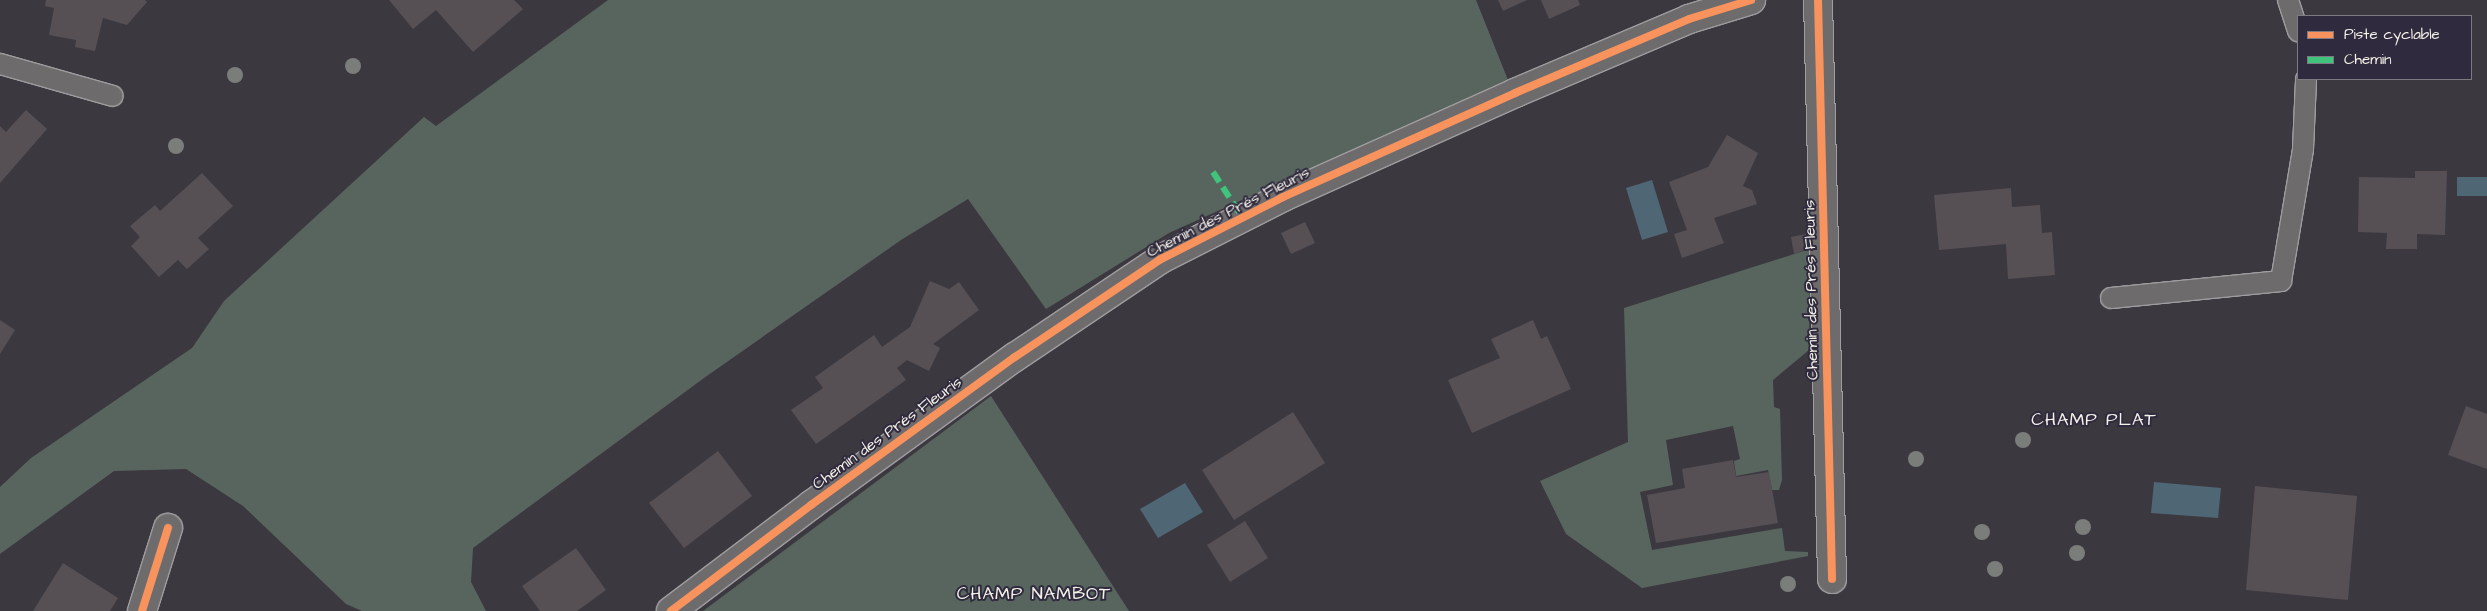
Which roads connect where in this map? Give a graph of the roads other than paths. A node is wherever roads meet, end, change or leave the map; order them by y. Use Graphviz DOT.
graph roads {
  1 [pos="1751,0"];
  2 [pos="1818,0"];
  3 [pos="2288,0"];
  4 [pos="2297,28"];
  5 [pos="0,64"];
  6 [pos="2306,80"];
  7 [pos="113,96"];
  8 [pos="2111,298"];
  9 [pos="168,528"];
  10 [pos="1832,579"];
  11 [pos="142,611"];
  12 [pos="672,611"];
  1 -- 12 [label="street, Chemin des Prés Fleuris"];
  2 -- 10 [label="street, Chemin des Prés Fleuris"];
  3 -- 4 [label="lane"];
  5 -- 7 [label="lane"];
  6 -- 8 [label="lane"];
  9 -- 11 [label="street"];
}
